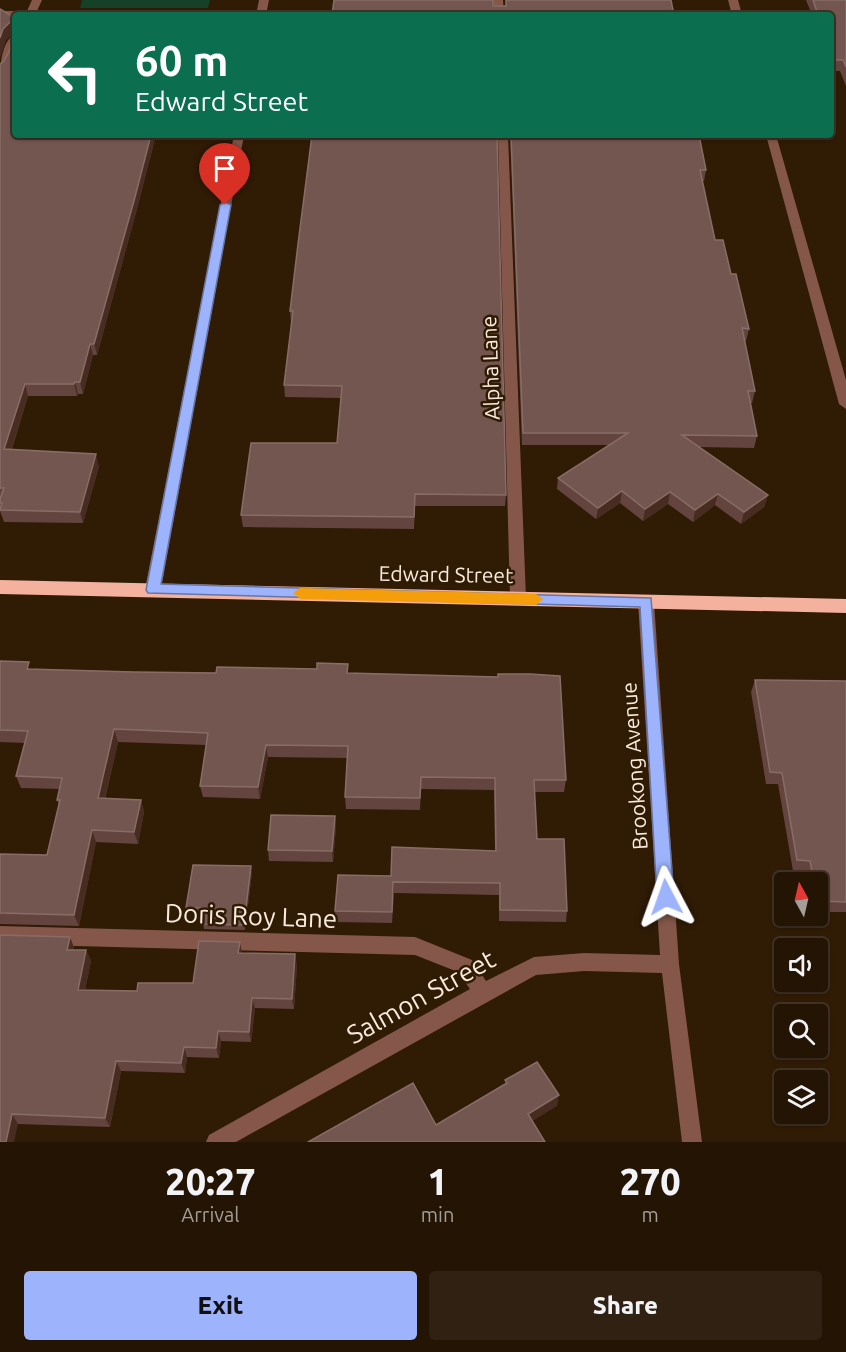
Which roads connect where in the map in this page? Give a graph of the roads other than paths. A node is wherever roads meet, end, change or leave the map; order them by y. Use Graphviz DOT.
graph roads {
  1 [pos="69,11"];
  2 [pos="108,12"];
  3 [pos="12,44"];
  4 [pos="0,72"];
  5 [pos="238,138"];
  6 [pos="502,138"];
  7 [pos="772,138"];
  8 [pos="846,404"];
  9 [pos="0,582"];
  10 [pos="44,587"];
  11 [pos="0,588"];
  12 [pos="153,590"];
  13 [pos="518,599"];
  14 [pos="646,602"];
  15 [pos="846,606"];
  16 [pos="0,935"];
  17 [pos="670,964"];
  18 [pos="483,992"];
  19 [pos="216,1142"];
  20 [pos="692,1142"];
  1 -- 2 [label="street"];
  3 -- 4 [label="street"];
  5 -- 12 [label="street"];
  6 -- 13 [label="street, Alpha Lane"];
  7 -- 8 [label="street"];
  9 -- 10 [label="highway, Edward Street"];
  10 -- 11 [label="highway, Edward Street"];
  10 -- 12 [label="highway, Edward Street"];
  12 -- 13 [label="highway, Edward Street"];
  13 -- 14 [label="highway, Edward Street"];
  14 -- 15 [label="highway, Edward Street"];
  14 -- 17 [label="street, Brookong Avenue"];
  16 -- 18 [label="street, Doris Roy Lane"];
  17 -- 18 [label="street, Salmon Street"];
  17 -- 20 [label="street, Brookong Avenue"];
  18 -- 19 [label="street, Salmon Street"];
}
